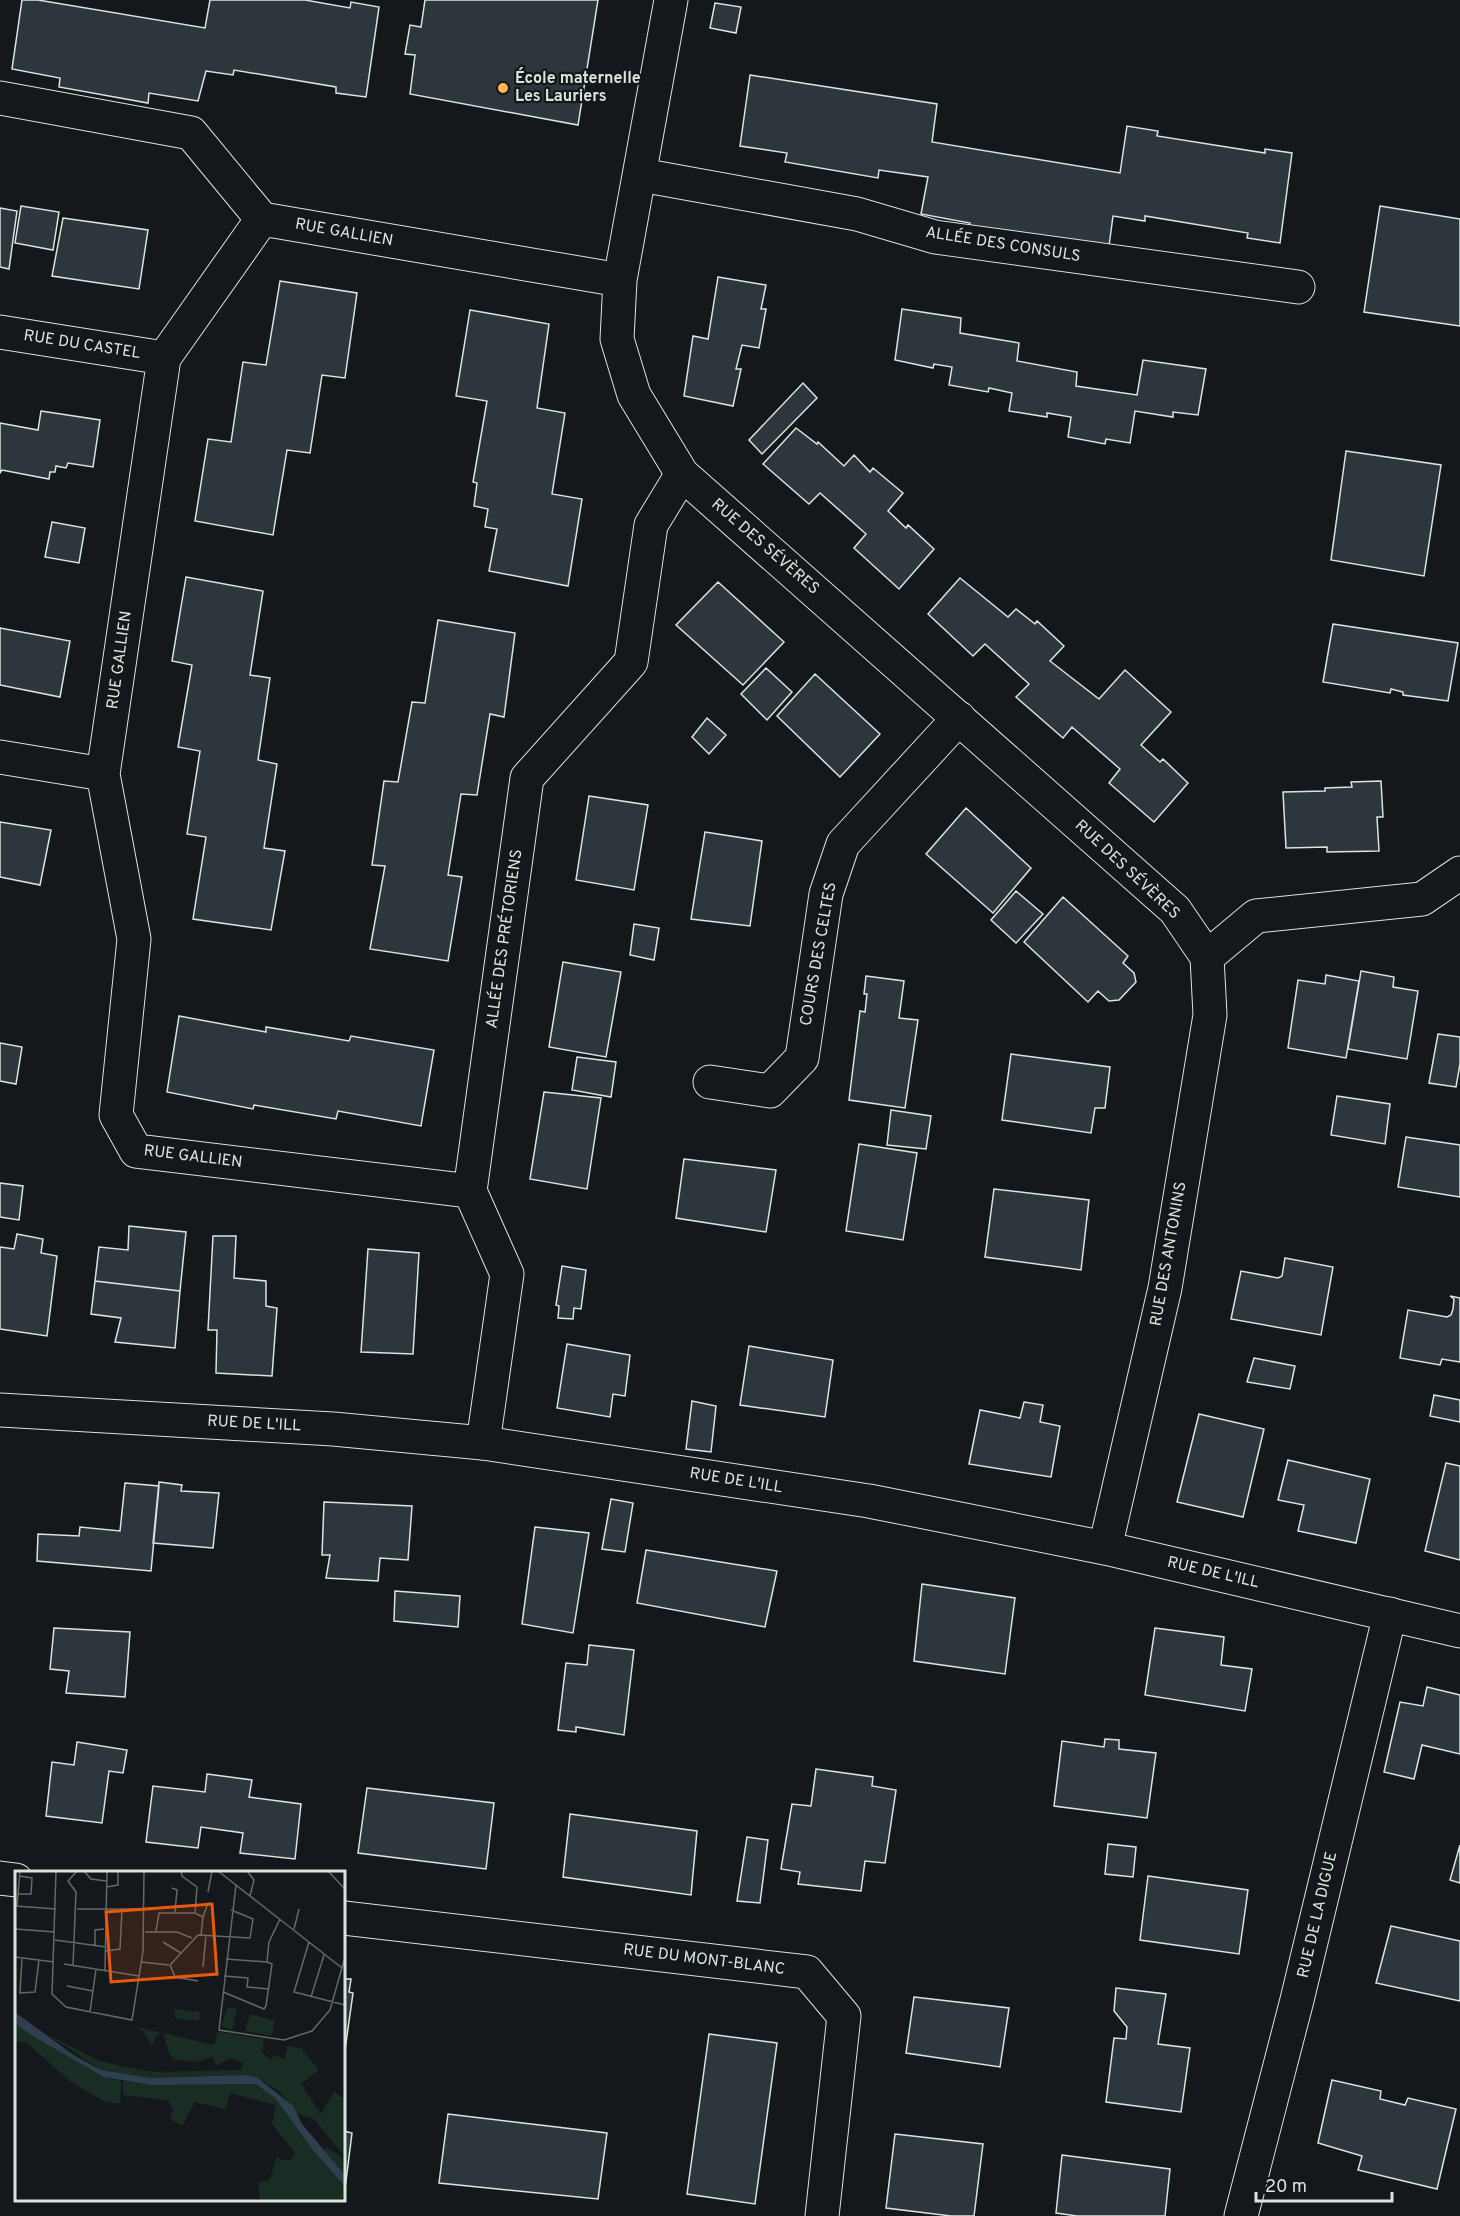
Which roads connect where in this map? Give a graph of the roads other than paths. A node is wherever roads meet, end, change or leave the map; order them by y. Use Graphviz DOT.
graph roads {
  1 [pos="671,0"];
  2 [pos="0,98"];
  3 [pos="641,175"];
  4 [pos="262,219"];
  5 [pos="620,280"];
  6 [pos="1298,287"];
  7 [pos="0,332"];
  8 [pos="164,358"];
  9 [pos="682,474"];
  10 [pos="959,718"];
  11 [pos="0,757"];
  12 [pos="103,774"];
  13 [pos="1460,873"];
  14 [pos="1207,957"];
  15 [pos="710,1082"];
  16 [pos="470,1191"];
  17 [pos="0,1410"];
  18 [pos="483,1443"];
  19 [pos="1105,1548"];
  20 [pos="1390,1614"];
  21 [pos="1460,1631"];
  22 [pos="0,1878"];
  23 [pos="15,1880"];
  24 [pos="345,1918"];
  25 [pos="822,2216"];
  26 [pos="1241,2216"];
  1 -- 3 [label="street, RUE DES SÉVÈRES"];
  2 -- 4 [label="street"];
  3 -- 5 [label="street, RUE DES SÉVÈRES"];
  3 -- 6 [label="street, ALLÉE DES CONSULS"];
  4 -- 5 [label="street, RUE GALLIEN"];
  4 -- 8 [label="street, RUE GALLIEN"];
  5 -- 9 [label="street, RUE DES SÉVÈRES"];
  7 -- 8 [label="street, RUE DU CASTEL"];
  8 -- 12 [label="street, RUE GALLIEN"];
  9 -- 10 [label="street, RUE DES SÉVÈRES"];
  9 -- 16 [label="street, ALLÉE DES PRÉTORIENS"];
  10 -- 14 [label="street, RUE DES SÉVÈRES"];
  10 -- 15 [label="street, COURS DES CELTES"];
  11 -- 12 [label="street"];
  12 -- 16 [label="street, RUE GALLIEN"];
  13 -- 14 [label="street"];
  14 -- 19 [label="street, RUE DES ANTONINS"];
  16 -- 18 [label="street"];
  17 -- 18 [label="street, RUE DE L'ILL"];
  18 -- 19 [label="street, RUE DE L'ILL"];
  19 -- 20 [label="street, RUE DE L'ILL"];
  20 -- 21 [label="street, RUE DE L'ILL"];
  20 -- 26 [label="street, RUE DE LA DIGUE"];
  22 -- 23 [label="street"];
  24 -- 25 [label="street, RUE DU MONT-BLANC"];
}
